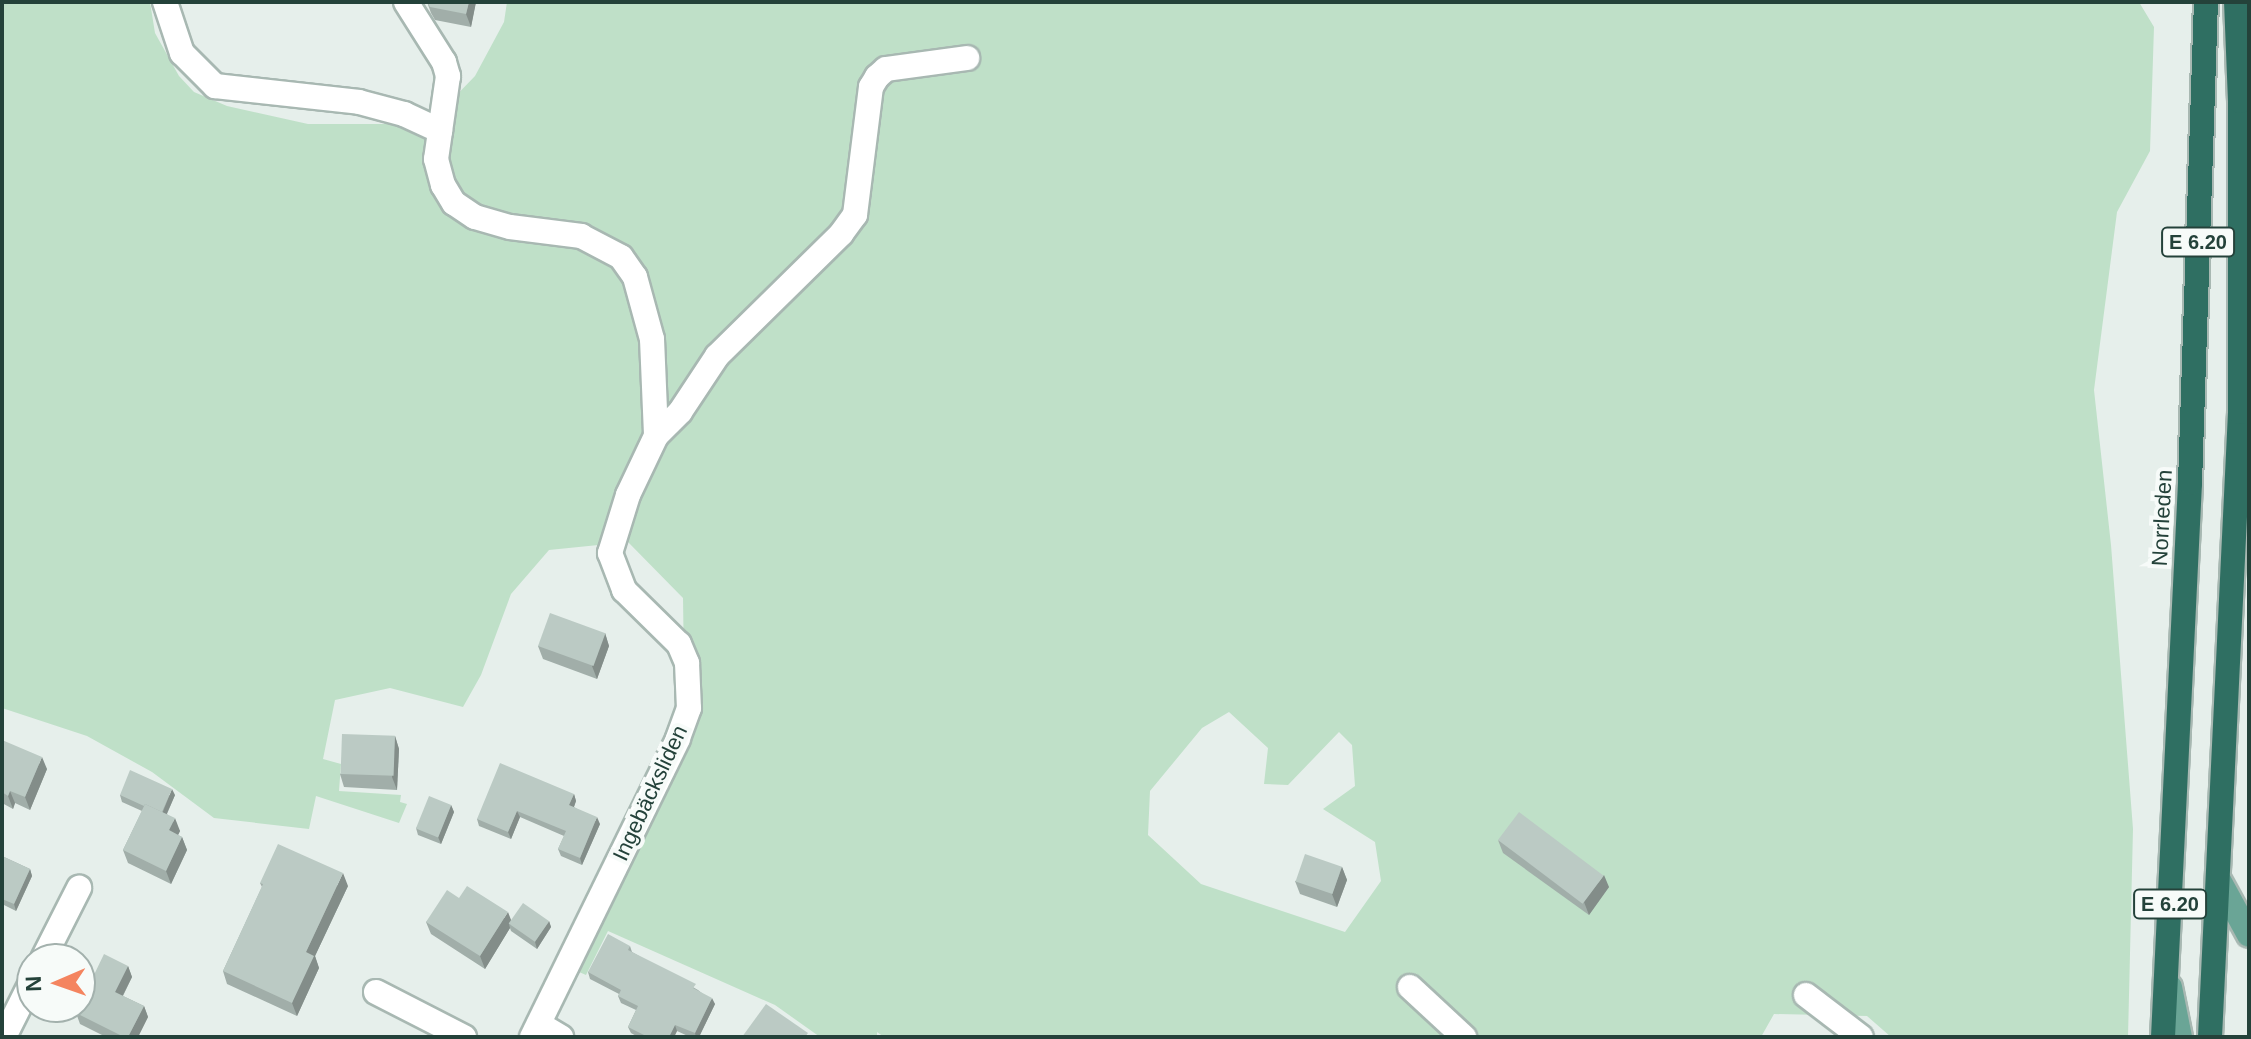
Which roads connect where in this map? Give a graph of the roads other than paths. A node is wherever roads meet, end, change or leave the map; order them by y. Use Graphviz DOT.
graph roads {
  1 [pos="165,2"];
  2 [pos="406,2"];
  3 [pos="2206,2"];
  4 [pos="2236,2"];
  5 [pos="967,58"];
  6 [pos="440,131"];
  7 [pos="656,436"];
  8 [pos="2220,882"];
  9 [pos="79,888"];
  10 [pos="2249,935"];
  11 [pos="51,943"];
  12 [pos="2167,969"];
  13 [pos="1410,987"];
  14 [pos="376,992"];
  15 [pos="1806,995"];
  16 [pos="16,1013"];
  17 [pos="535,1030"];
  18 [pos="4,1037"];
  19 [pos="464,1037"];
  20 [pos="561,1037"];
  21 [pos="1464,1037"];
  22 [pos="1861,1037"];
  23 [pos="2163,1037"];
  24 [pos="2180,1037"];
  25 [pos="2210,1037"];
  1 -- 6 [label="street"];
  2 -- 6 [label="street, Ingebäcksliden"];
  3 -- 12 [label="highway, Norrleden / E 6.20"];
  4 -- 8 [label="highway, E 6.20"];
  5 -- 7 [label="street"];
  6 -- 7 [label="street, Ingebäcksliden"];
  7 -- 17 [label="street, Ingebäcksliden"];
  8 -- 10 [label="main road"];
  8 -- 25 [label="highway, E 6.20"];
  9 -- 11 [label="street"];
  12 -- 23 [label="highway, Norrleden / E 6.20"];
  12 -- 24 [label="main road"];
  13 -- 21 [label="street"];
  14 -- 19 [label="street"];
  15 -- 22 [label="street"];
  16 -- 18 [label="street"];
  17 -- 20 [label="street, Ingebäcksliden"];
}
